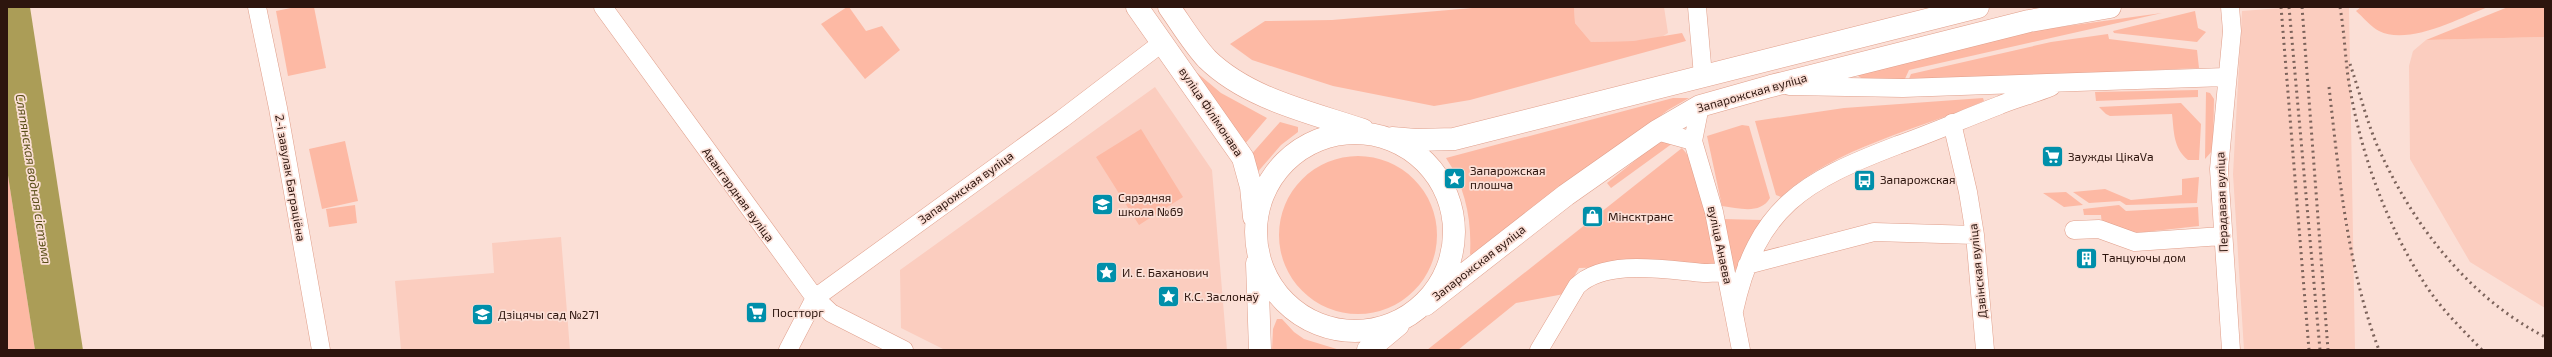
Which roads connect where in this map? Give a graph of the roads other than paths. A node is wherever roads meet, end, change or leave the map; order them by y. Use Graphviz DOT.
graph roads {
  1 [pos="257,7"];
  2 [pos="603,7"];
  3 [pos="1137,7"];
  4 [pos="1169,7"];
  5 [pos="1697,7"];
  6 [pos="1978,7"];
  7 [pos="2110,7"];
  8 [pos="2230,7"];
  9 [pos="1163,42"];
  10 [pos="1703,76"];
  11 [pos="2226,77"];
  12 [pos="2061,82"];
  13 [pos="1771,86"];
  14 [pos="1700,106"];
  15 [pos="1952,123"];
  16 [pos="1657,131"];
  17 [pos="1382,136"];
  18 [pos="1693,141"];
  19 [pos="2074,230"];
  20 [pos="1256,235"];
  21 [pos="1975,235"];
  22 [pos="2222,236"];
  23 [pos="1747,264"];
  24 [pos="1726,273"];
  25 [pos="815,298"];
  26 [pos="1425,305"];
  27 [pos="1734,311"];
  28 [pos="1407,317"];
  29 [pos="320,350"];
  30 [pos="788,350"];
  31 [pos="904,350"];
  32 [pos="1260,350"];
  33 [pos="1368,350"];
  34 [pos="1539,350"];
  35 [pos="1741,350"];
  36 [pos="1985,350"];
  37 [pos="2231,350"];
  1 -- 29 [label="street, 2-і завулак Баграціёна"];
  2 -- 25 [label="street, Авангардная вуліца"];
  3 -- 9 [label="main road, вуліца Філімонава"];
  4 -- 17 [label="main road"];
  5 -- 10 [label="street"];
  6 -- 10 [label="main road"];
  7 -- 13 [label="main road, Запарожская вуліца"];
  8 -- 11 [label="street, Перадавая вуліца"];
  9 -- 20 [label="main road, вуліца Філімонава"];
  9 -- 25 [label="street, Запарожская вуліца"];
  10 -- 17 [label="main road"];
  11 -- 12 [label="street"];
  11 -- 22 [label="street, Перадавая вуліца"];
  12 -- 13 [label="street"];
  12 -- 15 [label="street"];
  13 -- 14 [label="main road, Запарожская вуліца"];
  14 -- 16 [label="main road, Запарожская вуліца"];
  14 -- 18 [label="street, вуліца Анаева"];
  15 -- 21 [label="street, Дзвінская вуліца"];
  15 -- 23 [label="street"];
  16 -- 18 [label="street"];
  16 -- 26 [label="main road, Запарожская вуліца"];
  17 -- 20 [label="main road"];
  17 -- 26 [label="main road"];
  18 -- 24 [label="street, вуліца Анаева"];
  19 -- 22 [label="street"];
  20 -- 28 [label="main road"];
  20 -- 32 [label="main road"];
  21 -- 23 [label="street"];
  21 -- 36 [label="street, Дзвінская вуліца"];
  22 -- 37 [label="street, Перадавая вуліца"];
  23 -- 27 [label="street"];
  24 -- 27 [label="street, вуліца Анаева"];
  24 -- 34 [label="street"];
  25 -- 30 [label="street, Запарожская вуліца"];
  25 -- 31 [label="street, Авангардная вуліца"];
  26 -- 28 [label="main road"];
  27 -- 35 [label="street, вуліца Анаева"];
  28 -- 33 [label="main road"];
}
